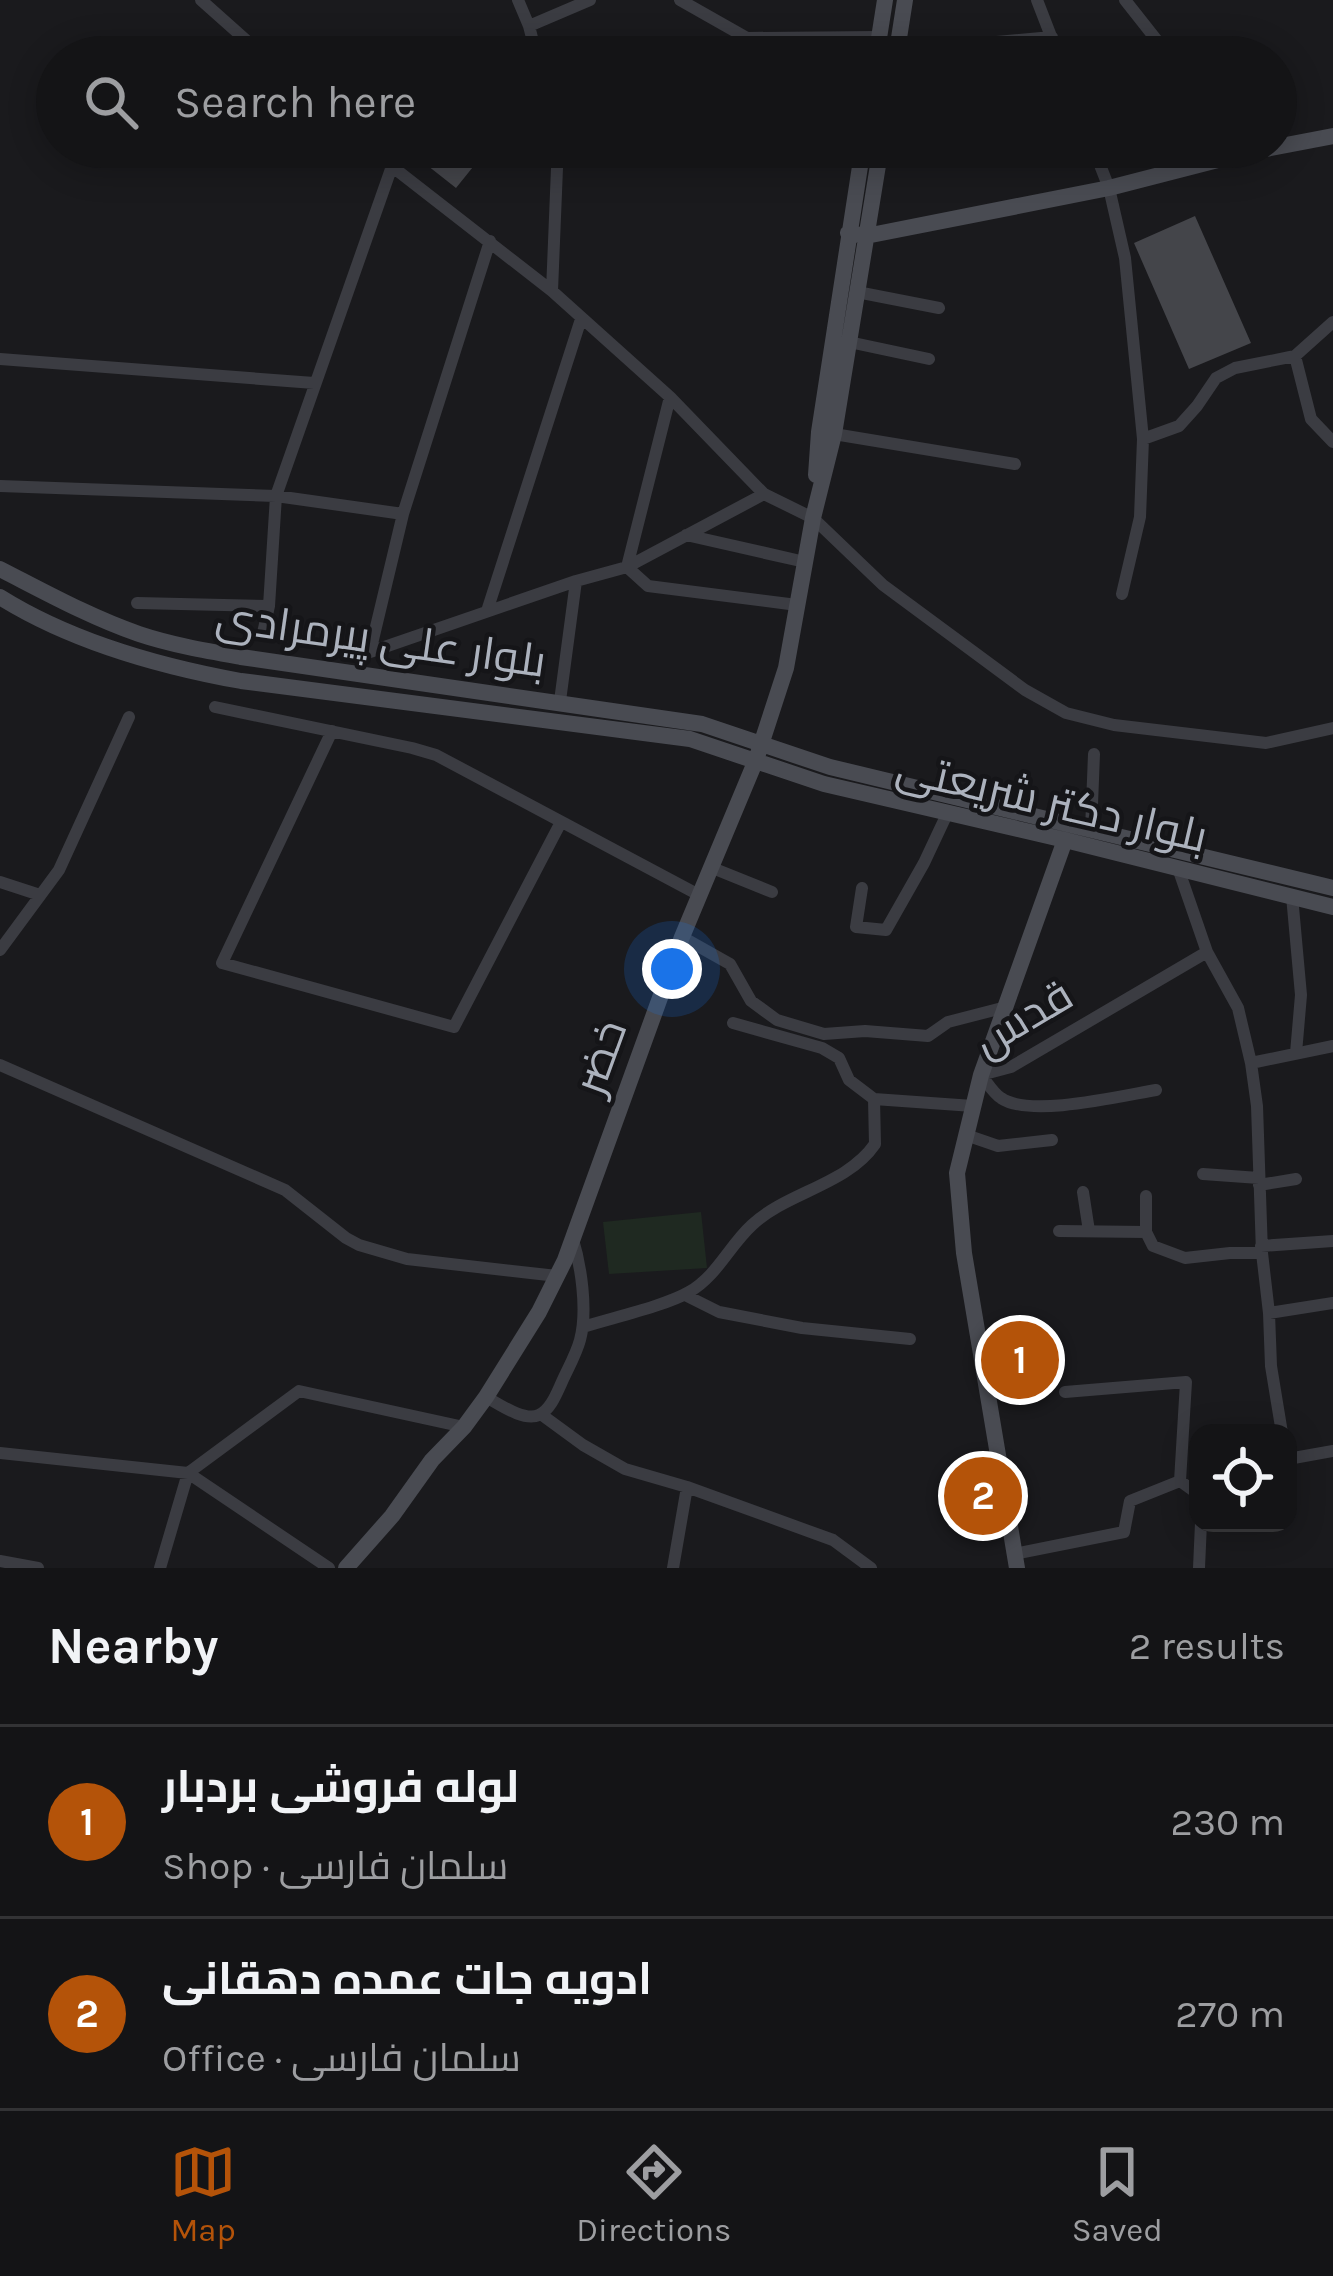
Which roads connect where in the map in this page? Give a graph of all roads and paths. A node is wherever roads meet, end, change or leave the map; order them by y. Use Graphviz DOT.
graph roads {
  1 [pos="201,0"];
  2 [pos="518,0"];
  3 [pos="590,0"];
  4 [pos="680,0"];
  5 [pos="885,0"];
  6 [pos="905,0"];
  7 [pos="1037,0"];
  8 [pos="1125,0"];
  9 [pos="529,26"];
  10 [pos="241,36"];
  11 [pos="532,36"];
  12 [pos="743,36"];
  13 [pos="879,36"];
  14 [pos="899,36"];
  15 [pos="1051,36"];
  16 [pos="1153,36"];
  17 [pos="1333,136"];
  18 [pos="1297,142"];
  19 [pos="557,168"];
  20 [pos="861,168"];
  21 [pos="875,168"];
  22 [pos="1101,168"];
  23 [pos="1180,168"];
  24 [pos="391,169"];
  25 [pos="1109,188"];
  26 [pos="857,234"];
  27 [pos="490,242"];
  28 [pos="552,291"];
  29 [pos="857,292"];
  30 [pos="939,308"];
  31 [pos="581,320"];
  32 [pos="1333,322"];
  33 [pos="849,342"];
  34 [pos="1294,356"];
  35 [pos="0,359"];
  36 [pos="929,359"];
  37 [pos="314,383"];
  38 [pos="670,397"];
  39 [pos="834,434"];
  40 [pos="1143,439"];
  41 [pos="1333,442"];
  42 [pos="1015,464"];
  43 [pos="0,486"];
  44 [pos="764,494"];
  45 [pos="276,496"];
  46 [pos="403,514"];
  47 [pos="813,518"];
  48 [pos="686,535"];
  49 [pos="805,562"];
  50 [pos="627,567"];
  51 [pos="0,569"];
  52 [pos="576,581"];
  53 [pos="1122,594"];
  54 [pos="0,597"];
  55 [pos="137,603"];
  56 [pos="797,605"];
  57 [pos="268,606"];
  58 [pos="487,610"];
  59 [pos="263,633"];
  60 [pos="560,701"];
  61 [pos="215,707"];
  62 [pos="129,717"];
  63 [pos="556,722"];
  64 [pos="1333,728"];
  65 [pos="332,731"];
  66 [pos="759,752"];
  67 [pos="1094,754"];
  68 [pos="827,776"];
  69 [pos="947,814"];
  70 [pos="561,822"];
  71 [pos="1091,830"];
  72 [pos="1065,840"];
  73 [pos="710,867"];
  74 [pos="1178,868"];
  75 [pos="0,882"];
  76 [pos="862,888"];
  77 [pos="1333,888"];
  78 [pos="772,892"];
  79 [pos="699,895"];
  80 [pos="40,896"];
  81 [pos="1292,896"];
  82 [pos="1333,907"];
  83 [pos="682,937"];
  84 [pos="0,950"];
  85 [pos="1207,952"];
  86 [pos="1006,1007"];
  87 [pos="733,1023"];
  88 [pos="1333,1046"];
  89 [pos="1297,1054"];
  90 [pos="1251,1064"];
  91 [pos="0,1065"];
  92 [pos="982,1076"];
  93 [pos="1156,1090"];
  94 [pos="874,1099"];
  95 [pos="974,1106"];
  96 [pos="966,1136"];
  97 [pos="1052,1140"];
  98 [pos="1202,1174"];
  99 [pos="1296,1179"];
  100 [pos="1259,1182"];
  101 [pos="1083,1192"];
  102 [pos="1146,1196"];
  103 [pos="1059,1231"];
  104 [pos="1088,1231"];
  105 [pos="1146,1232"];
  106 [pos="572,1236"];
  107 [pos="1333,1241"];
  108 [pos="1262,1249"];
  109 [pos="556,1276"];
  110 [pos="685,1295"];
  111 [pos="1333,1304"];
  112 [pos="1269,1313"];
  113 [pos="583,1327"];
  114 [pos="910,1339"];
  115 [pos="1066,1392"];
  116 [pos="486,1397"];
  117 [pos="542,1414"];
  118 [pos="1281,1424"];
  119 [pos="464,1427"];
  120 [pos="1333,1450"];
  121 [pos="0,1453"];
  122 [pos="1297,1457"];
  123 [pos="188,1473"];
  124 [pos="1180,1480"];
  125 [pos="687,1487"];
  126 [pos="1189,1487"];
  127 [pos="1201,1532"];
  128 [pos="0,1561"];
  129 [pos="1016,1561"];
  130 [pos="38,1568"];
  131 [pos="160,1568"];
  132 [pos="329,1568"];
  133 [pos="346,1568"];
  134 [pos="673,1568"];
  135 [pos="872,1568"];
  136 [pos="1199,1568"];
  1 -- 10 [label="street"];
  2 -- 9 [label="street"];
  3 -- 9 [label="street"];
  4 -- 12 [label="street"];
  5 -- 13 [label="street"];
  6 -- 14 [label="street"];
  7 -- 15 [label="street"];
  8 -- 16 [label="street"];
  9 -- 11 [label="street"];
  17 -- 18 [label="street"];
  19 -- 28 [label="street"];
  20 -- 26 [label="street, خضر"];
  21 -- 26 [label="street, خضر"];
  22 -- 25 [label="street"];
  23 -- 25 [label="street"];
  24 -- 27 [label="street"];
  24 -- 37 [label="street"];
  25 -- 26 [label="street"];
  25 -- 40 [label="street"];
  26 -- 29 [label="street, خضر"];
  26 -- 47 [label="street, خضر"];
  27 -- 28 [label="street"];
  27 -- 46 [label="street"];
  28 -- 31 [label="street"];
  29 -- 30 [label="street"];
  29 -- 33 [label="street, خضر"];
  31 -- 38 [label="street"];
  31 -- 58 [label="street"];
  32 -- 34 [label="street"];
  33 -- 36 [label="street"];
  33 -- 39 [label="street, خضر"];
  34 -- 40 [label="street"];
  34 -- 41 [label="street"];
  35 -- 37 [label="street"];
  37 -- 45 [label="street"];
  38 -- 44 [label="street"];
  38 -- 50 [label="street"];
  39 -- 42 [label="street"];
  39 -- 47 [label="street, خضر"];
  40 -- 53 [label="street"];
  43 -- 45 [label="street"];
  44 -- 47 [label="street"];
  44 -- 48 [label="street"];
  45 -- 46 [label="street"];
  45 -- 57 [label="street"];
  46 -- 58 [label="street"];
  47 -- 49 [label="street, خضر"];
  47 -- 64 [label="street"];
  48 -- 49 [label="street"];
  48 -- 50 [label="street"];
  49 -- 56 [label="street, خضر"];
  50 -- 52 [label="street"];
  50 -- 56 [label="street"];
  51 -- 60 [label="street, بلوار علی پیرمرادی"];
  52 -- 58 [label="street"];
  52 -- 60 [label="street"];
  54 -- 63 [label="street, بلوار علی پیرمرادی"];
  55 -- 57 [label="street"];
  56 -- 66 [label="street, خضر"];
  57 -- 59 [label="street"];
  60 -- 63 [label="street"];
  60 -- 66 [label="street, بلوار علی پیرمرادی"];
  61 -- 65 [label="street"];
  62 -- 80 [label="street"];
  63 -- 66 [label="street, بلوار علی پیرمرادی"];
  65 -- 70 [label="street"];
  65 -- 70 [label="street"];
  66 -- 68 [label="street, بلوار دکتر شریعتی"];
  66 -- 73 [label="street, خضر"];
  67 -- 71 [label="street"];
  68 -- 69 [label="street, بلوار دکتر شریعتی"];
  68 -- 71 [label="street, بلوار دکتر شریعتی"];
  69 -- 72 [label="street, بلوار دکتر شریعتی"];
  69 -- 76 [label="street"];
  70 -- 79 [label="street"];
  71 -- 77 [label="street, بلوار دکتر شریعتی"];
  72 -- 74 [label="street, بلوار دکتر شریعتی"];
  72 -- 86 [label="street"];
  73 -- 78 [label="street"];
  73 -- 79 [label="street, خضر"];
  74 -- 81 [label="street, بلوار دکتر شریعتی"];
  74 -- 85 [label="street"];
  75 -- 80 [label="street"];
  79 -- 83 [label="street, خضر"];
  80 -- 84 [label="street"];
  81 -- 82 [label="street, بلوار دکتر شریعتی"];
  81 -- 89 [label="street"];
  83 -- 86 [label="street"];
  83 -- 106 [label="street, خضر"];
  85 -- 90 [label="street"];
  85 -- 92 [label="street, قدس"];
  86 -- 92 [label="street"];
  87 -- 94 [label="street"];
  88 -- 89 [label="street"];
  89 -- 90 [label="street"];
  90 -- 100 [label="street"];
  91 -- 109 [label="street"];
  92 -- 93 [label="street"];
  92 -- 95 [label="street, قدس"];
  94 -- 95 [label="street, قدس"];
  94 -- 110 [label="street"];
  95 -- 96 [label="street"];
  96 -- 97 [label="street"];
  96 -- 129 [label="street"];
  98 -- 100 [label="street"];
  99 -- 100 [label="street"];
  100 -- 108 [label="street"];
  101 -- 104 [label="street"];
  102 -- 105 [label="street"];
  103 -- 104 [label="street"];
  104 -- 105 [label="street"];
  105 -- 108 [label="street"];
  106 -- 109 [label="street, خضر"];
  106 -- 113 [label="street"];
  107 -- 108 [label="street"];
  108 -- 112 [label="street"];
  109 -- 116 [label="street, خضر"];
  110 -- 113 [label="street"];
  110 -- 114 [label="street"];
  111 -- 112 [label="street"];
  112 -- 118 [label="street"];
  113 -- 117 [label="street"];
  115 -- 124 [label="street"];
  116 -- 117 [label="street"];
  116 -- 119 [label="street, خضر"];
  117 -- 125 [label="street"];
  119 -- 123 [label="street"];
  119 -- 133 [label="street, خضر"];
  120 -- 122 [label="street"];
  121 -- 123 [label="street"];
  123 -- 131 [label="street"];
  123 -- 132 [label="street"];
  124 -- 126 [label="street"];
  124 -- 129 [label="street"];
  125 -- 134 [label="street"];
  125 -- 135 [label="street"];
  127 -- 136 [label="street"];
  128 -- 130 [label="street"];
}
